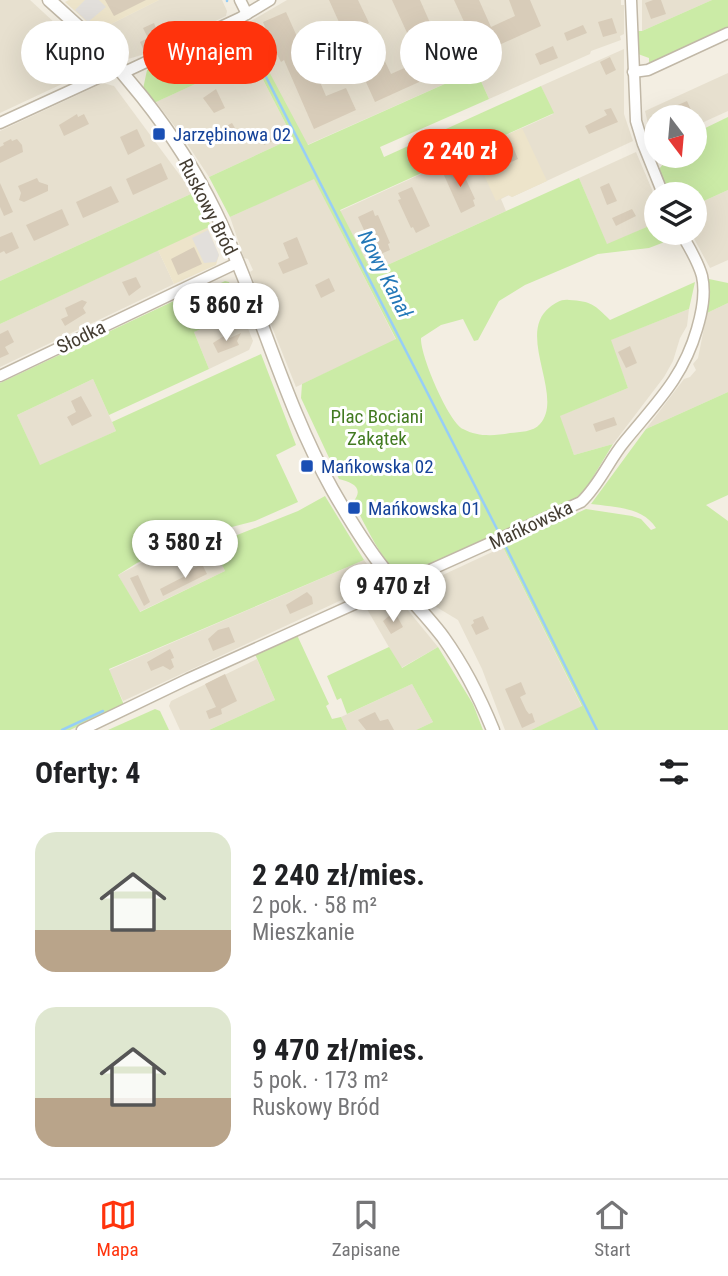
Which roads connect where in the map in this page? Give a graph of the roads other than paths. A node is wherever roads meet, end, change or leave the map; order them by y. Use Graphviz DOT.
graph roads {
  1 [pos="49,0"];
  2 [pos="240,0"];
  3 [pos="270,0"];
  4 [pos="631,0"];
  5 [pos="247,14"];
  6 [pos="73,21"];
  7 [pos="728,33"];
  8 [pos="129,70"];
  9 [pos="633,72"];
  10 [pos="129,83"];
  11 [pos="85,84"];
  12 [pos="0,123"];
  13 [pos="658,182"];
  14 [pos="688,245"];
  15 [pos="237,263"];
  16 [pos="0,376"];
  17 [pos="399,585"];
  18 [pos="82,730"];
  19 [pos="493,730"];
  1 -- 6 [label="street, Ruskowy Bród"];
  2 -- 5 [label="street"];
  3 -- 5 [label="street"];
  4 -- 9 [label="street"];
  5 -- 8 [label="street"];
  7 -- 9 [label="street"];
  9 -- 13 [label="street"];
  10 -- 15 [label="street, Ruskowy Bród"];
  11 -- 12 [label="street"];
  14 -- 17 [label="street, Mańkowska"];
  15 -- 16 [label="street, Słodka"];
  15 -- 17 [label="street, Ruskowy Bród"];
  17 -- 18 [label="street, Mańkowska"];
  17 -- 19 [label="street, Ruskowy Bród"];
}
